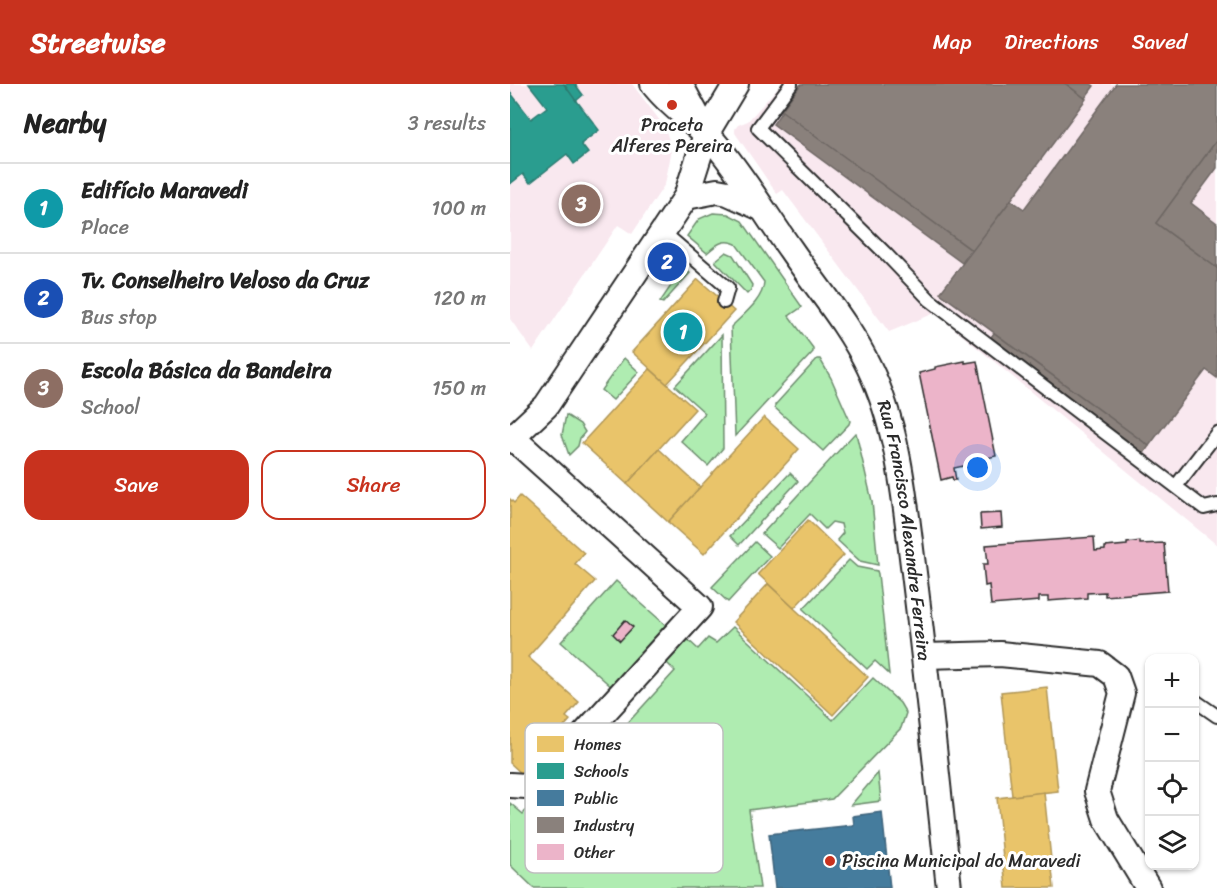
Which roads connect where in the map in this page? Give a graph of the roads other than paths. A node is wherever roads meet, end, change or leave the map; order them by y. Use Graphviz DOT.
graph roads {
  1 [pos="653,84"];
  2 [pos="680,84"];
  3 [pos="736,84"];
  4 [pos="791,84"];
  5 [pos="706,134"];
  6 [pos="686,197"];
  7 [pos="761,208"];
  8 [pos="663,232"];
  9 [pos="724,302"];
  10 [pos="1217,433"];
  11 [pos="512,439"];
  12 [pos="1176,486"];
  13 [pos="1217,505"];
  14 [pos="924,656"];
  15 [pos="1199,703"];
  16 [pos="1217,716"];
  17 [pos="594,723"];
  18 [pos="510,785"];
  19 [pos="525,786"];
  20 [pos="950,888"];
  21 [pos="1148,888"];
  1 -- 5 [label="street"];
  2 -- 5 [label="street"];
  3 -- 5 [label="street"];
  4 -- 12 [label="lane"];
  5 -- 6 [label="street"];
  5 -- 7 [label="street, Rua Francisco Alexandre Ferreira"];
  6 -- 7 [label="street"];
  6 -- 8 [label="street"];
  7 -- 14 [label="street, Rua Francisco Alexandre Ferreira"];
  8 -- 9 [label="lane"];
  8 -- 11 [label="street"];
  10 -- 12 [label="lane"];
  11 -- 17 [label="street"];
  12 -- 13 [label="lane"];
  14 -- 20 [label="street, Rua Francisco Alexandre Ferreira"];
  14 -- 21 [label="street"];
  15 -- 16 [label="lane"];
  18 -- 19 [label="street"];
}
